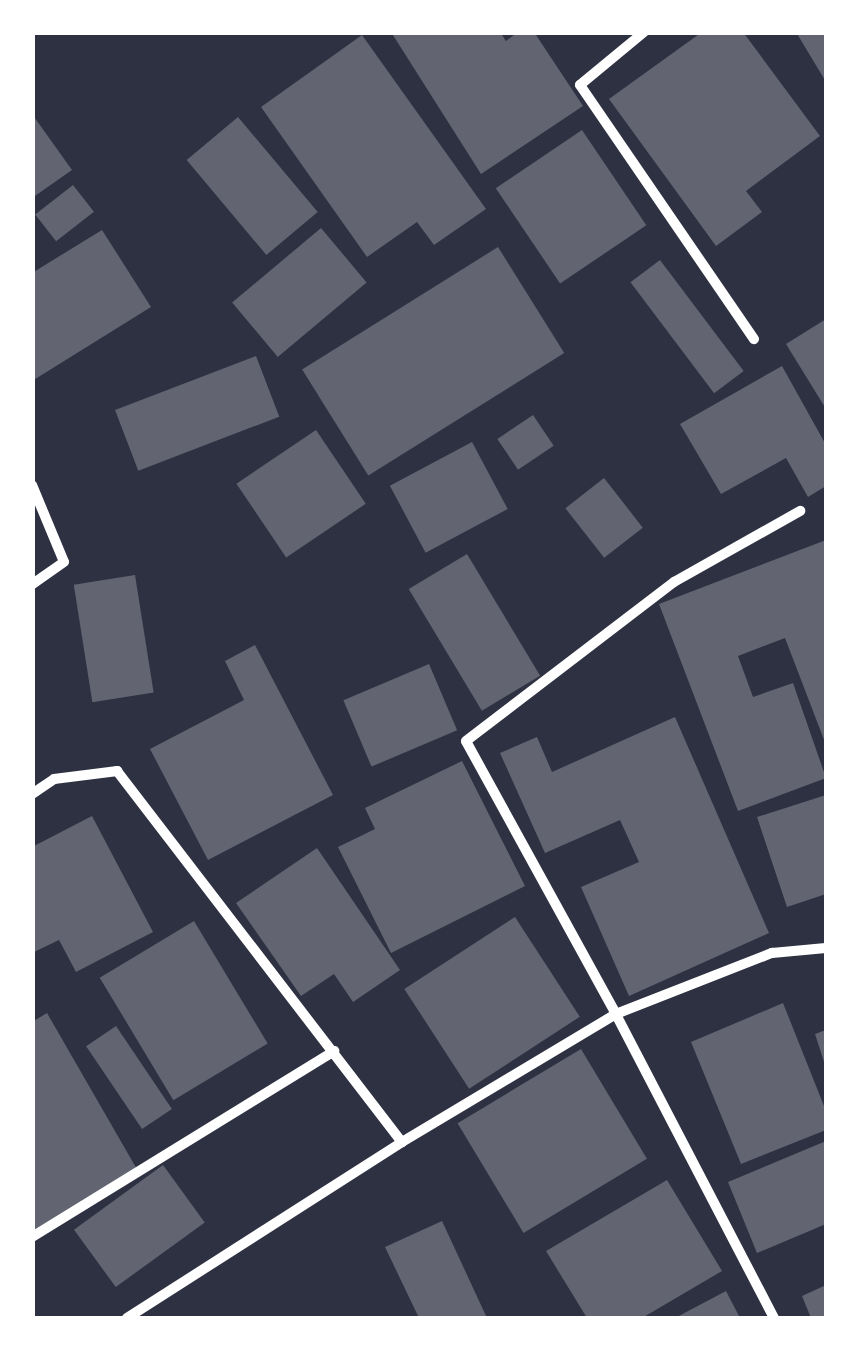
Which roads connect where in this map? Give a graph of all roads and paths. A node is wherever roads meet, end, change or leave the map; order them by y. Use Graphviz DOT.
graph roads {
  1 [pos="644,32"];
  2 [pos="754,340"];
  3 [pos="32,485"];
  4 [pos="800,510"];
  5 [pos="32,584"];
  6 [pos="32,794"];
  7 [pos="826,948"];
  8 [pos="616,1014"];
  9 [pos="334,1051"];
  10 [pos="402,1142"];
  11 [pos="32,1237"];
  12 [pos="126,1318"];
  13 [pos="774,1318"];
  1 -- 2 [label="street"];
  3 -- 5 [label="street"];
  4 -- 8 [label="street"];
  6 -- 9 [label="street"];
  7 -- 8 [label="street"];
  8 -- 10 [label="street"];
  8 -- 13 [label="street"];
  9 -- 10 [label="street"];
  9 -- 11 [label="street"];
  10 -- 12 [label="street"];
}
